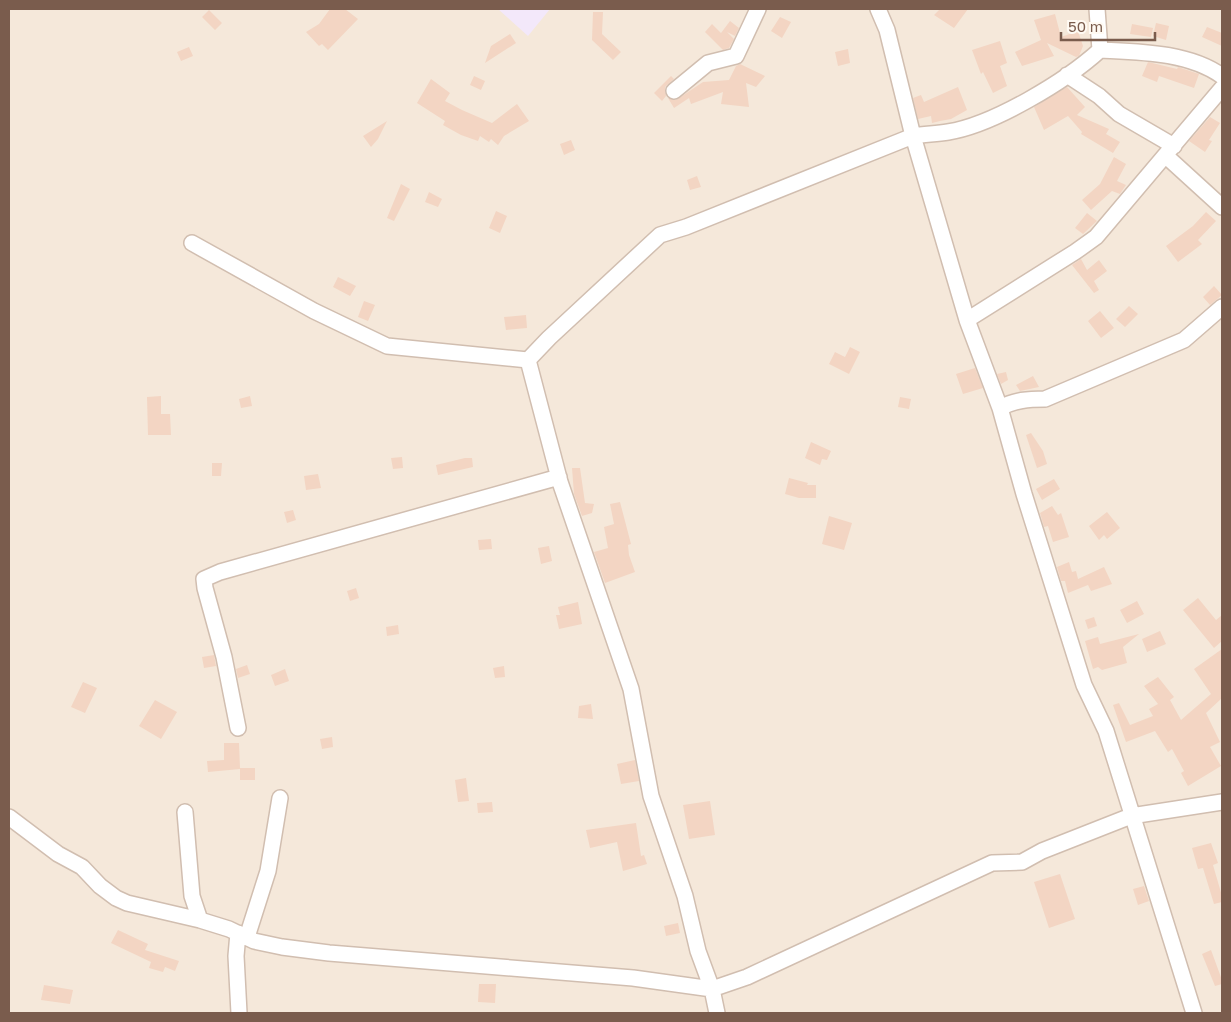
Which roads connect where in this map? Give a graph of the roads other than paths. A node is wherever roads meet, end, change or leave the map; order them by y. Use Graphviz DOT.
graph roads {
  1 [pos="758,9"];
  2 [pos="878,9"];
  3 [pos="1096,9"];
  4 [pos="1100,50"];
  5 [pos="1067,75"];
  6 [pos="1222,76"];
  7 [pos="1222,88"];
  8 [pos="674,91"];
  9 [pos="913,136"];
  10 [pos="1170,151"];
  11 [pos="1222,207"];
  12 [pos="192,243"];
  13 [pos="1222,306"];
  14 [pos="967,320"];
  15 [pos="528,360"];
  16 [pos="1000,408"];
  17 [pos="559,477"];
  18 [pos="238,728"];
  19 [pos="280,798"];
  20 [pos="1222,802"];
  21 [pos="185,812"];
  22 [pos="1131,816"];
  23 [pos="9,817"];
  24 [pos="200,920"];
  25 [pos="242,935"];
  26 [pos="712,989"];
  27 [pos="239,1013"];
  28 [pos="717,1013"];
  29 [pos="1194,1013"];
  1 -- 8 [label="street"];
  2 -- 9 [label="street"];
  3 -- 4 [label="street"];
  4 -- 5 [label="street"];
  4 -- 6 [label="street"];
  5 -- 9 [label="street"];
  5 -- 10 [label="street"];
  7 -- 10 [label="street"];
  9 -- 14 [label="street"];
  9 -- 15 [label="street"];
  10 -- 11 [label="street"];
  10 -- 14 [label="street"];
  12 -- 15 [label="street"];
  13 -- 16 [label="street"];
  14 -- 16 [label="street"];
  15 -- 17 [label="street"];
  16 -- 22 [label="street"];
  17 -- 18 [label="street"];
  17 -- 26 [label="street"];
  19 -- 25 [label="street"];
  20 -- 22 [label="street"];
  21 -- 24 [label="street"];
  22 -- 26 [label="street"];
  22 -- 29 [label="street"];
  23 -- 24 [label="street"];
  24 -- 25 [label="street"];
  25 -- 26 [label="street"];
  25 -- 27 [label="street"];
  26 -- 28 [label="street"];
}
